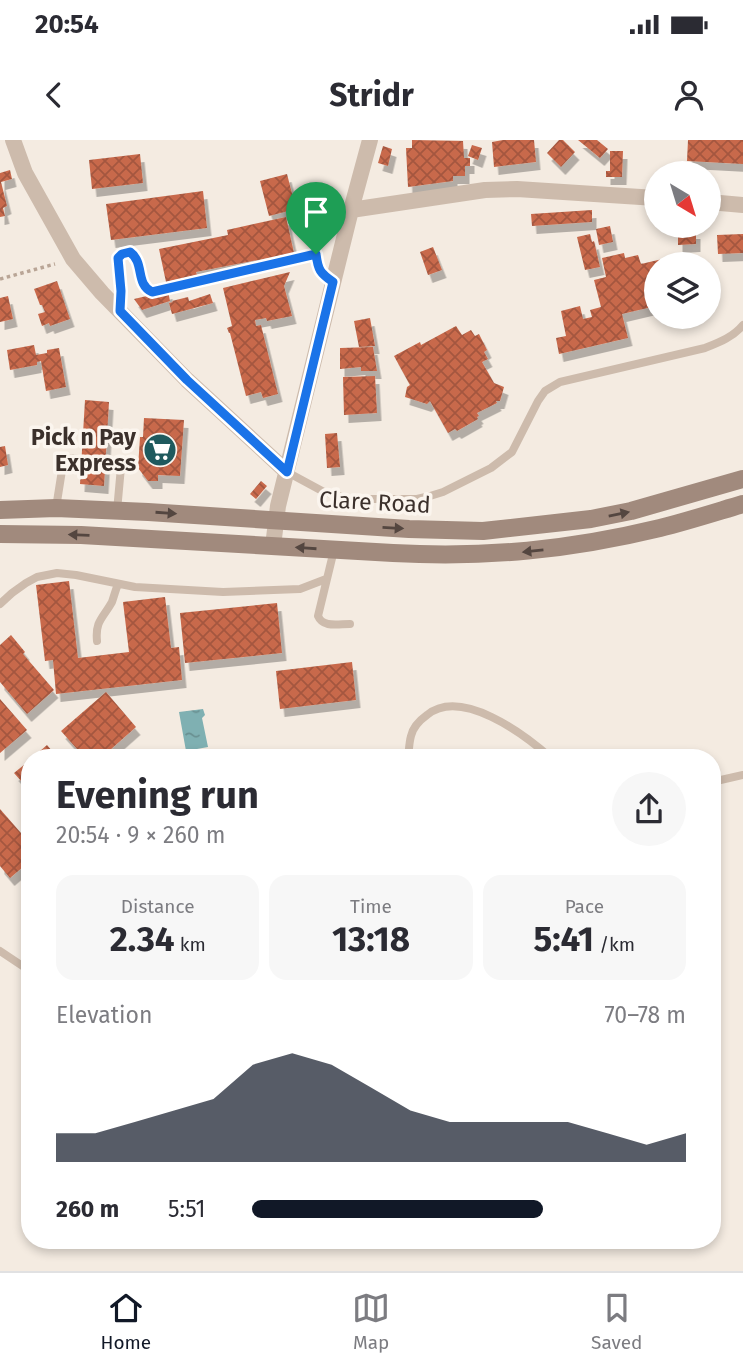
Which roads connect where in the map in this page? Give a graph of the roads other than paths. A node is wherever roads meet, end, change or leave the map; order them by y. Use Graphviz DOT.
graph roads {
  1 [pos="12,140"];
  2 [pos="370,140"];
  3 [pos="644,197"];
  4 [pos="721,203"];
  5 [pos="743,205"];
  6 [pos="351,210"];
  7 [pos="333,282"];
  8 [pos="120,311"];
  9 [pos="743,325"];
  10 [pos="81,459"];
  11 [pos="106,460"];
  12 [pos="287,472"];
  13 [pos="743,479"];
  14 [pos="743,504"];
  15 [pos="56,508"];
  16 [pos="0,510"];
  17 [pos="117,511"];
  18 [pos="276,522"];
  19 [pos="0,534"];
  20 [pos="273,546"];
  21 [pos="334,550"];
  22 [pos="326,579"];
  23 [pos="118,584"];
  24 [pos="0,604"];
  25 [pos="350,624"];
  26 [pos="97,642"];
  27 [pos="409,749"];
  28 [pos="540,749"];
  29 [pos="743,775"];
  30 [pos="721,780"];
  31 [pos="0,951"];
  32 [pos="21,965"];
  1 -- 8 [label="street"];
  2 -- 6 [label="street"];
  3 -- 6 [label="street"];
  4 -- 5 [label="street"];
  6 -- 7 [label="street"];
  7 -- 8 [label="lane"];
  7 -- 12 [label="street"];
  8 -- 12 [label="street"];
  9 -- 12 [label="lane"];
  10 -- 15 [label="lane"];
  11 -- 17 [label="lane"];
  12 -- 18 [label="street"];
  18 -- 13 [label="street, Clare Road, one-way"];
  14 -- 21 [label="street, one-way"];
  15 -- 16 [label="street, Clare Road"];
  15 -- 17 [label="street, Clare Road"];
  17 -- 18 [label="street, Clare Road, one-way"];
  18 -- 20 [label="street"];
  20 -- 19 [label="street, one-way"];
  21 -- 20 [label="street, one-way"];
  21 -- 22 [label="lane"];
  22 -- 23 [label="lane"];
  22 -- 25 [label="lane"];
  23 -- 24 [label="lane"];
  23 -- 26 [label="lane"];
  27 -- 28 [label="lane"];
  29 -- 30 [label="lane"];
  31 -- 32 [label="lane"];
}
